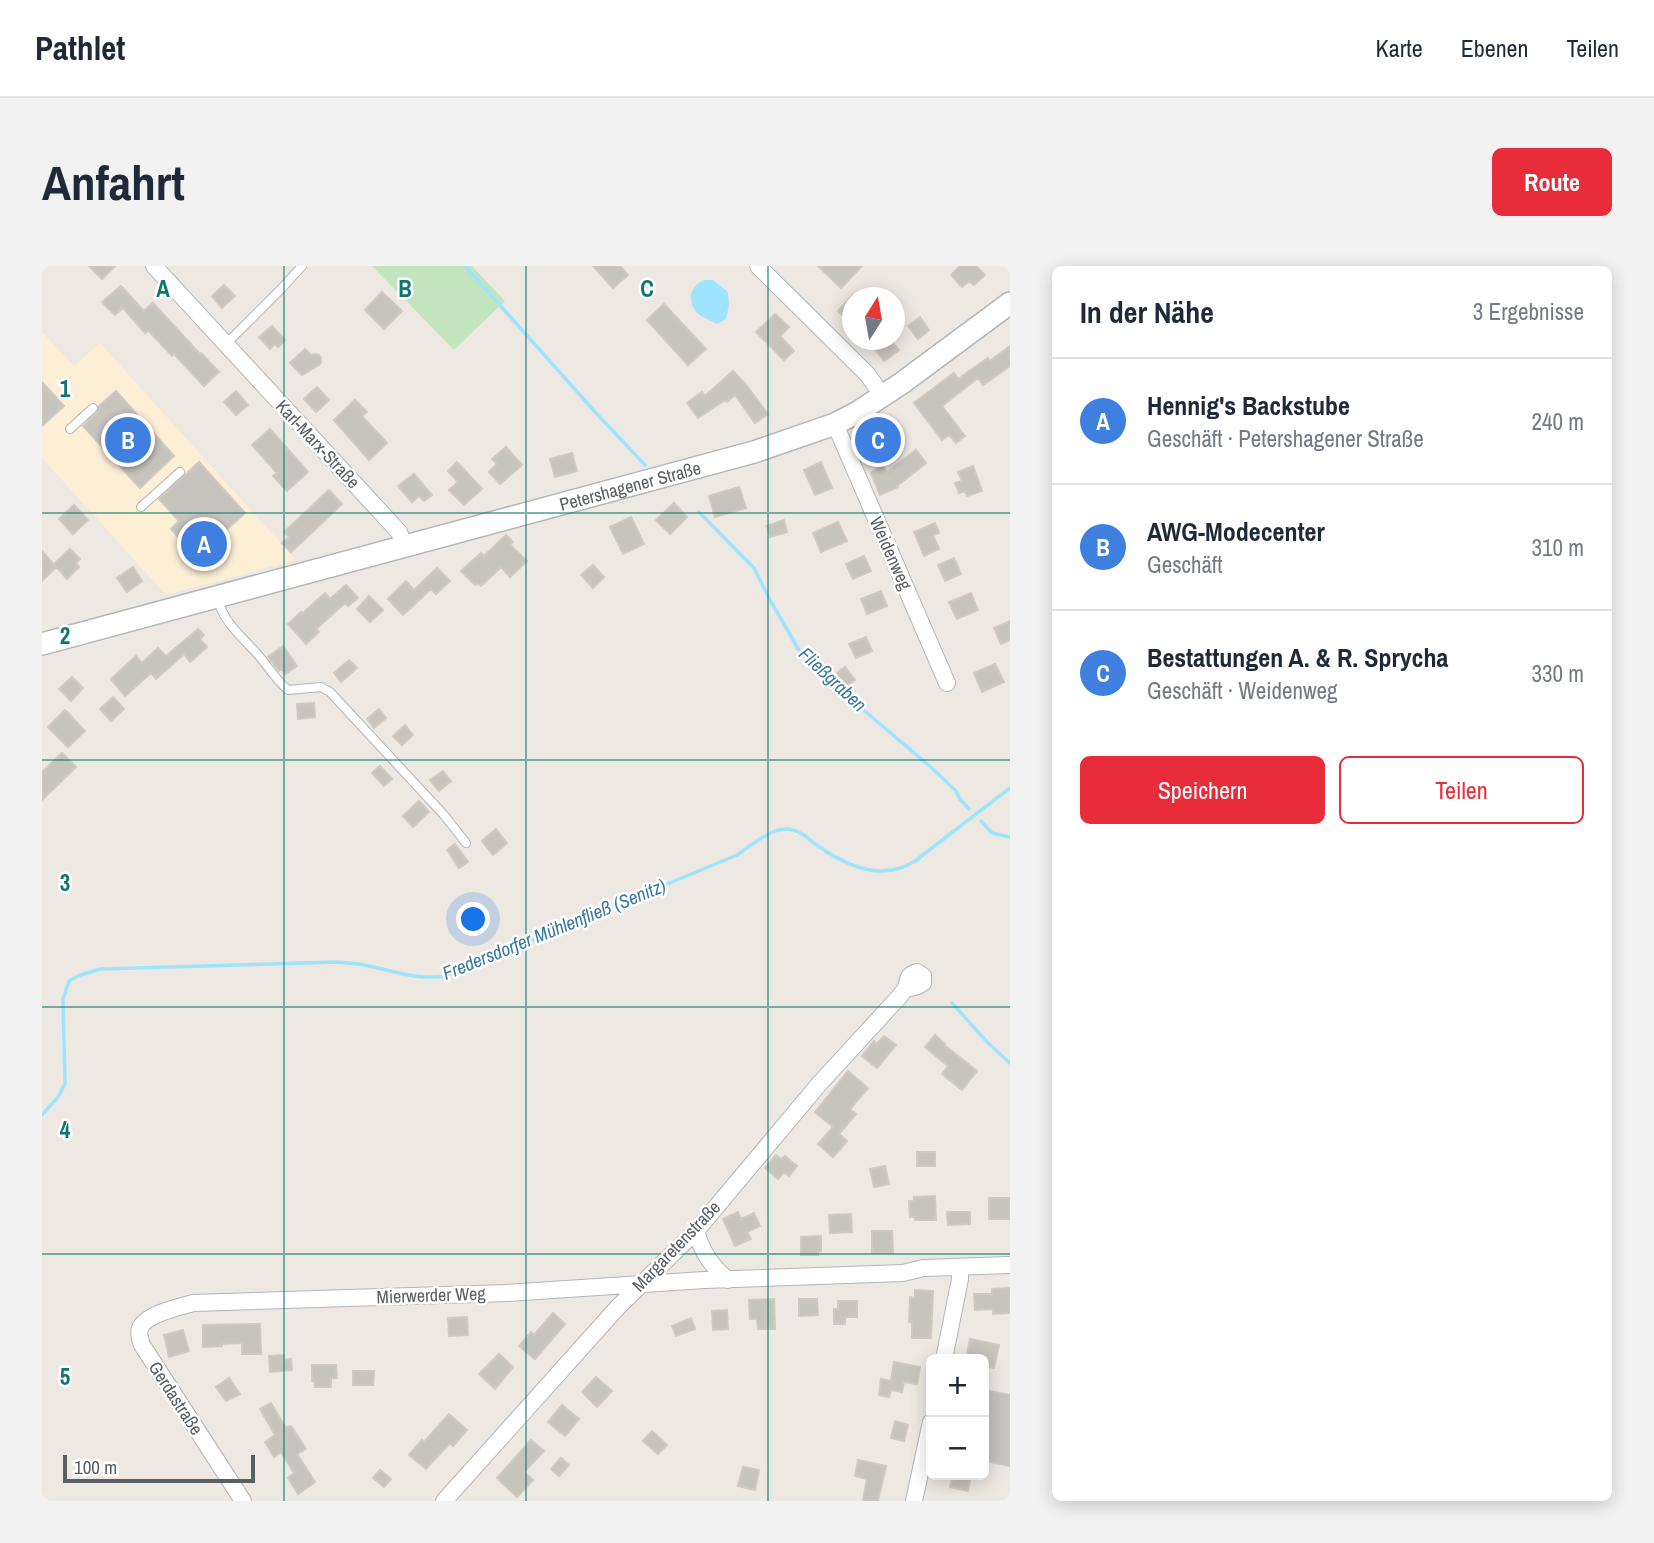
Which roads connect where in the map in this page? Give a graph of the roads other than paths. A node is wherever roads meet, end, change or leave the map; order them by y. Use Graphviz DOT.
graph roads {
  1 [pos="154,266"];
  2 [pos="302,266"];
  3 [pos="758,266"];
  4 [pos="1010,303"];
  5 [pos="226,344"];
  6 [pos="883,397"];
  7 [pos="93,408"];
  8 [pos="835,424"];
  9 [pos="70,429"];
  10 [pos="180,472"];
  11 [pos="141,507"];
  12 [pos="405,547"];
  13 [pos="217,597"];
  14 [pos="42,644"];
  15 [pos="947,683"];
  16 [pos="466,843"];
  17 [pos="906,989"];
  18 [pos="696,1231"];
  19 [pos="1010,1265"];
  20 [pos="960,1267"];
  21 [pos="728,1280"];
  22 [pos="640,1284"];
  23 [pos="140,1327"];
  24 [pos="945,1354"];
  25 [pos="926,1445"];
  26 [pos="243,1501"];
  27 [pos="444,1501"];
  28 [pos="914,1501"];
  1 -- 5 [label="street, Karl-Marx-Straße"];
  2 -- 5 [label="lane"];
  3 -- 6 [label="street"];
  4 -- 6 [label="street, Petershagener Straße"];
  5 -- 12 [label="street, Karl-Marx-Straße"];
  6 -- 8 [label="street, Petershagener Straße"];
  7 -- 9 [label="lane"];
  8 -- 12 [label="street, Petershagener Straße"];
  8 -- 15 [label="street, Weidenweg"];
  10 -- 11 [label="lane"];
  12 -- 13 [label="street, Petershagener Straße"];
  13 -- 14 [label="street, Petershagener Straße"];
  13 -- 16 [label="lane"];
  17 -- 18 [label="street, Margaretenstraße"];
  18 -- 21 [label="street"];
  18 -- 22 [label="street, Margaretenstraße"];
  19 -- 20 [label="street, Mierwerder Weg"];
  20 -- 21 [label="street, Mierwerder Weg"];
  20 -- 24 [label="street"];
  21 -- 22 [label="street, Mierwerder Weg"];
  22 -- 23 [label="street, Mierwerder Weg"];
  22 -- 27 [label="street, Margaretenstraße"];
  23 -- 26 [label="street, Gerdastraße"];
  25 -- 28 [label="street"];
}
